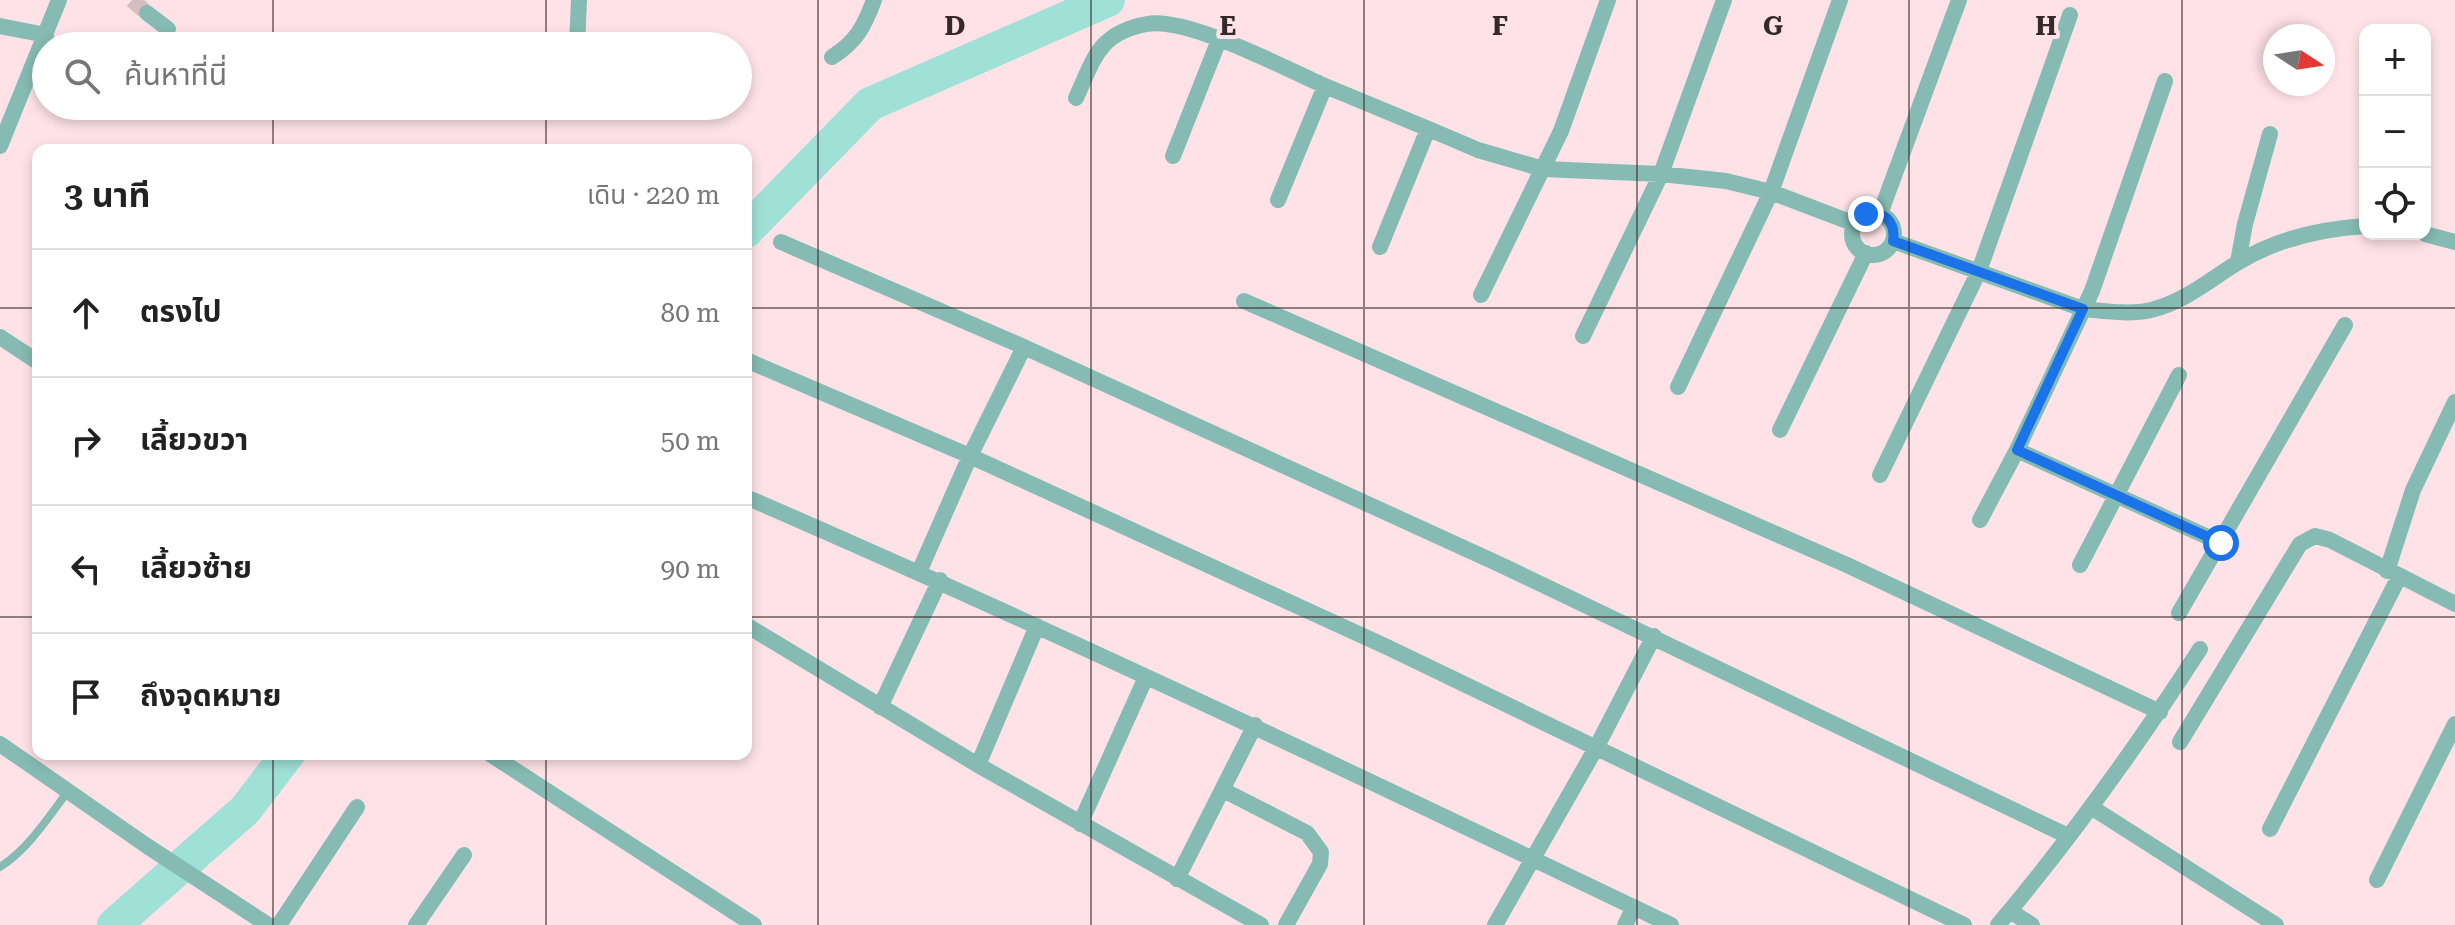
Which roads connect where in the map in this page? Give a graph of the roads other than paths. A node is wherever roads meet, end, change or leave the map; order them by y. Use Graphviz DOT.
graph roads {
  1 [pos="59,0"];
  2 [pos="579,0"];
  3 [pos="874,0"];
  4 [pos="1608,0"];
  5 [pos="1724,0"];
  6 [pos="1840,0"];
  7 [pos="1959,0"];
  8 [pos="147,13"];
  9 [pos="2070,15"];
  10 [pos="0,26"];
  11 [pos="168,29"];
  12 [pos="32,32"];
  13 [pos="47,32"];
  14 [pos="578,32"];
  15 [pos="1219,40"];
  16 [pos="832,57"];
  17 [pos="32,69"];
  18 [pos="2165,81"];
  19 [pos="1325,86"];
  20 [pos="1076,98"];
  21 [pos="1428,129"];
  22 [pos="2270,134"];
  23 [pos="0,146"];
  24 [pos="1173,156"];
  25 [pos="1543,169"];
  26 [pos="1661,174"];
  27 [pos="1771,192"];
  28 [pos="1278,200"];
  29 [pos="1880,214"];
  30 [pos="1855,224"];
  31 [pos="2359,226"];
  32 [pos="2431,236"];
  33 [pos="1893,241"];
  34 [pos="781,242"];
  35 [pos="2455,242"];
  36 [pos="1380,247"];
  37 [pos="1866,253"];
  38 [pos="2238,262"];
  39 [pos="1979,271"];
  40 [pos="1481,295"];
  41 [pos="1244,301"];
  42 [pos="2083,309"];
  43 [pos="2345,325"];
  44 [pos="1583,336"];
  45 [pos="0,337"];
  46 [pos="1024,347"];
  47 [pos="32,358"];
  48 [pos="752,363"];
  49 [pos="2179,375"];
  50 [pos="1678,387"];
  51 [pos="2455,402"];
  52 [pos="1780,430"];
  53 [pos="2017,450"];
  54 [pos="970,456"];
  55 [pos="1880,475"];
  56 [pos="2118,496"];
  57 [pos="752,500"];
  58 [pos="1980,520"];
  59 [pos="2221,543"];
  60 [pos="2080,565"];
  61 [pos="919,572"];
  62 [pos="2393,574"];
  63 [pos="940,580"];
  64 [pos="2455,604"];
  65 [pos="2179,613"];
  66 [pos="1037,626"];
  67 [pos="752,629"];
  68 [pos="1654,636"];
  69 [pos="2200,649"];
  70 [pos="1146,677"];
  71 [pos="880,707"];
  72 [pos="2160,712"];
  73 [pos="2455,724"];
  74 [pos="1255,725"];
  75 [pos="2180,742"];
  76 [pos="0,744"];
  77 [pos="1596,748"];
  78 [pos="499,760"];
  79 [pos="978,765"];
  80 [pos="1223,790"];
  81 [pos="68,791"];
  82 [pos="357,807"];
  83 [pos="2091,807"];
  84 [pos="1080,824"];
  85 [pos="2270,829"];
  86 [pos="2068,836"];
  87 [pos="464,855"];
  88 [pos="1534,860"];
  89 [pos="0,867"];
  90 [pos="1177,879"];
  91 [pos="2377,880"];
  92 [pos="1634,907"];
  93 [pos="2010,911"];
  94 [pos="268,925"];
  95 [pos="279,925"];
  96 [pos="416,925"];
  97 [pos="754,925"];
  98 [pos="1261,925"];
  99 [pos="1286,925"];
  100 [pos="1495,925"];
  101 [pos="1625,925"];
  102 [pos="1671,925"];
  103 [pos="1964,925"];
  104 [pos="1998,925"];
  105 [pos="2032,925"];
  106 [pos="2276,925"];
  1 -- 13 [label="street"];
  2 -- 14 [label="street"];
  3 -- 16 [label="street"];
  4 -- 25 [label="street"];
  5 -- 26 [label="street"];
  6 -- 27 [label="street"];
  7 -- 29 [label="street"];
  8 -- 11 [label="street"];
  9 -- 39 [label="street"];
  10 -- 12 [label="street"];
  15 -- 19 [label="street"];
  15 -- 20 [label="street"];
  15 -- 24 [label="street"];
  17 -- 23 [label="street"];
  18 -- 42 [label="street"];
  19 -- 21 [label="street"];
  19 -- 28 [label="street"];
  21 -- 25 [label="street"];
  21 -- 36 [label="street"];
  22 -- 38 [label="street"];
  25 -- 26 [label="street"];
  25 -- 40 [label="street"];
  26 -- 27 [label="street"];
  26 -- 44 [label="street"];
  27 -- 30 [label="street"];
  27 -- 50 [label="street"];
  29 -- 30 [label="street"];
  29 -- 33 [label="street"];
  30 -- 37 [label="street"];
  31 -- 38 [label="street"];
  32 -- 35 [label="street"];
  33 -- 37 [label="street"];
  33 -- 39 [label="street"];
  34 -- 46 [label="street"];
  37 -- 52 [label="street"];
  38 -- 42 [label="street"];
  39 -- 42 [label="street"];
  39 -- 55 [label="street"];
  41 -- 72 [label="street"];
  42 -- 53 [label="street"];
  43 -- 59 [label="street"];
  45 -- 47 [label="street"];
  46 -- 54 [label="street"];
  46 -- 68 [label="street"];
  48 -- 54 [label="street"];
  49 -- 56 [label="street"];
  51 -- 62 [label="street"];
  53 -- 56 [label="street"];
  53 -- 58 [label="street"];
  54 -- 61 [label="street"];
  54 -- 77 [label="street"];
  56 -- 59 [label="street"];
  56 -- 60 [label="street"];
  57 -- 61 [label="street"];
  59 -- 65 [label="street"];
  61 -- 63 [label="street"];
  62 -- 64 [label="street"];
  62 -- 75 [label="street"];
  62 -- 85 [label="street"];
  63 -- 66 [label="street"];
  63 -- 71 [label="street"];
  66 -- 70 [label="street"];
  66 -- 79 [label="street"];
  67 -- 71 [label="street"];
  68 -- 77 [label="street"];
  68 -- 86 [label="street"];
  69 -- 72 [label="street"];
  70 -- 74 [label="street"];
  70 -- 84 [label="street"];
  71 -- 79 [label="street"];
  72 -- 83 [label="street"];
  73 -- 91 [label="street"];
  74 -- 80 [label="street"];
  74 -- 88 [label="street"];
  76 -- 81 [label="street"];
  77 -- 88 [label="street"];
  77 -- 103 [label="street"];
  78 -- 97 [label="street"];
  79 -- 84 [label="street"];
  80 -- 90 [label="street"];
  80 -- 99 [label="street"];
  81 -- 89 [label="lane"];
  81 -- 94 [label="street"];
  82 -- 95 [label="street"];
  83 -- 86 [label="street"];
  83 -- 106 [label="street"];
  84 -- 90 [label="street"];
  86 -- 93 [label="street"];
  87 -- 96 [label="street"];
  88 -- 92 [label="street"];
  88 -- 100 [label="street"];
  90 -- 98 [label="street"];
  92 -- 101 [label="street"];
  92 -- 102 [label="street"];
  93 -- 104 [label="street"];
  93 -- 105 [label="street"];
}
